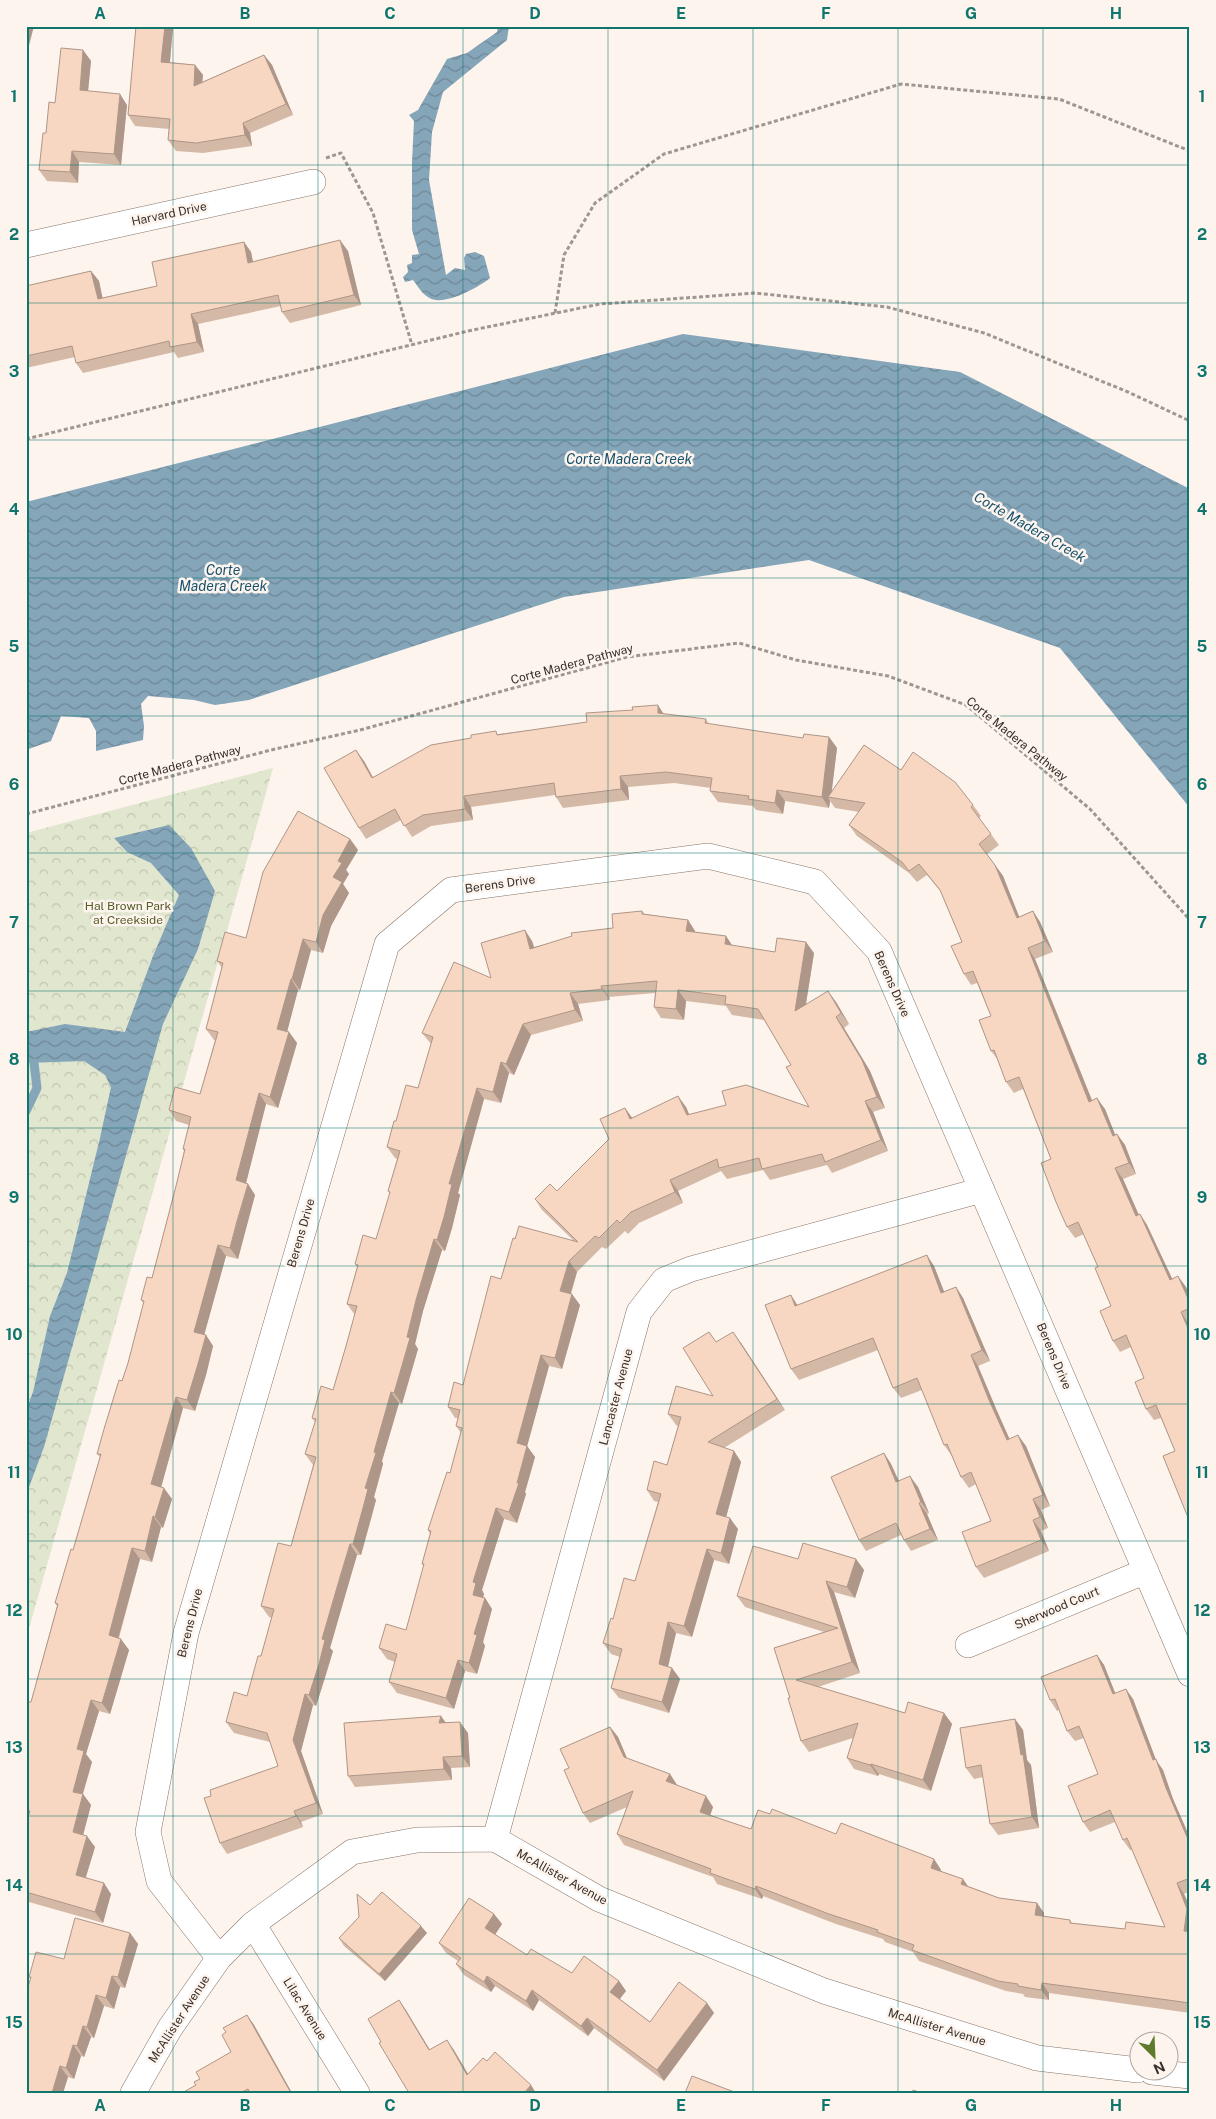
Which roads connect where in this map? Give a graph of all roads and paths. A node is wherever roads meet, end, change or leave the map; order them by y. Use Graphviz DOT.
graph roads {
  1 [pos="1190,152"];
  2 [pos="313,182"];
  3 [pos="26,246"];
  4 [pos="555,313"];
  5 [pos="412,345"];
  6 [pos="1190,420"];
  7 [pos="26,439"];
  8 [pos="26,814"];
  9 [pos="1190,920"];
  10 [pos="982,1190"];
  11 [pos="1146,1571"];
  12 [pos="968,1645"];
  13 [pos="1190,1674"];
  14 [pos="496,1839"];
  15 [pos="253,1924"];
  16 [pos="219,1958"];
  17 [pos="1128,2069"];
  18 [pos="133,2093"];
  19 [pos="357,2093"];
  1 -- 4 [label="path"];
  2 -- 3 [label="street, Harvard Drive"];
  2 -- 5 [label="path"];
  4 -- 5 [label="path"];
  4 -- 6 [label="path"];
  5 -- 7 [label="path"];
  8 -- 9 [label="path, Corte Madera Pathway"];
  10 -- 11 [label="street, Berens Drive"];
  10 -- 14 [label="street, Lancaster Avenue"];
  10 -- 16 [label="street, Berens Drive"];
  11 -- 12 [label="street, Sherwood Court"];
  11 -- 13 [label="street, Berens Drive"];
  14 -- 15 [label="street, McAllister Avenue"];
  14 -- 17 [label="street, McAllister Avenue"];
  15 -- 16 [label="street, McAllister Avenue"];
  15 -- 19 [label="street, Lilac Avenue"];
  16 -- 18 [label="street, McAllister Avenue"];
}
